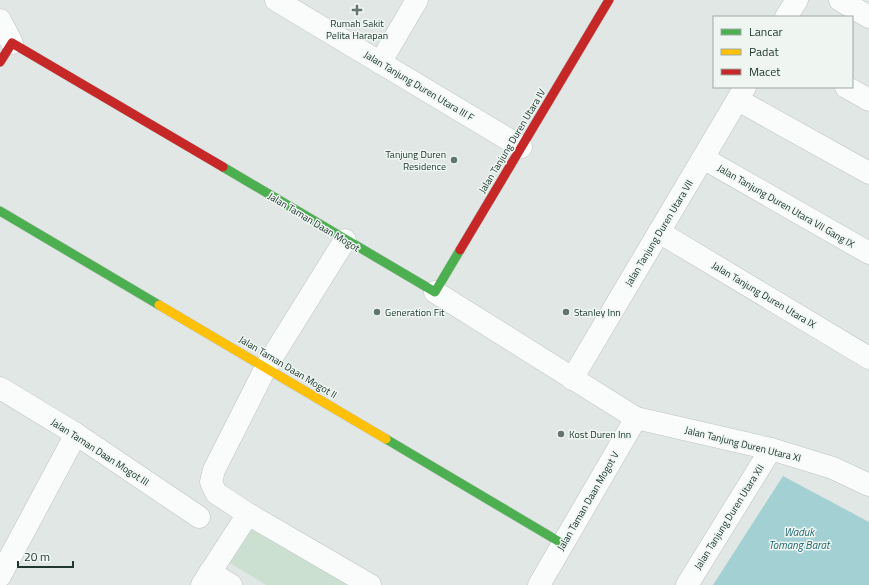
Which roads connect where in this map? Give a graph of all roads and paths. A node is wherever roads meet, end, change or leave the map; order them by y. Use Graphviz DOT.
graph roads {
  1 [pos="276,0"];
  2 [pos="417,0"];
  3 [pos="609,0"];
  4 [pos="796,0"];
  5 [pos="840,0"];
  6 [pos="787,16"];
  7 [pos="869,16"];
  8 [pos="0,20"];
  9 [pos="12,43"];
  10 [pos="0,62"];
  11 [pos="380,63"];
  12 [pos="848,88"];
  13 [pos="741,93"];
  14 [pos="869,100"];
  15 [pos="521,147"];
  16 [pos="703,158"];
  17 [pos="869,173"];
  18 [pos="0,211"];
  19 [pos="659,232"];
  20 [pos="345,240"];
  21 [pos="869,253"];
  22 [pos="434,292"];
  23 [pos="869,358"];
  24 [pos="266,367"];
  25 [pos="572,379"];
  26 [pos="0,388"];
  27 [pos="636,418"];
  28 [pos="76,434"];
  29 [pos="771,449"];
  30 [pos="869,485"];
  31 [pos="248,514"];
  32 [pos="199,518"];
  33 [pos="563,544"];
  34 [pos="0,576"];
  35 [pos="206,578"];
  36 [pos="231,585"];
  37 [pos="370,585"];
  38 [pos="539,585"];
  39 [pos="687,585"];
  1 -- 11 [label="street, Jalan Tanjung Duren Utara III F"];
  2 -- 11 [label="street"];
  3 -- 15 [label="street, Jalan Tanjung Duren Utara IV"];
  4 -- 6 [label="street"];
  5 -- 7 [label="street"];
  8 -- 9 [label="street"];
  9 -- 10 [label="street"];
  9 -- 20 [label="street, Jalan Taman Daan Mogot"];
  11 -- 15 [label="street, Jalan Tanjung Duren Utara III F"];
  12 -- 14 [label="street"];
  13 -- 16 [label="street, Jalan Tanjung Duren Utara VII"];
  13 -- 17 [label="street"];
  15 -- 22 [label="street, Jalan Tanjung Duren Utara IV"];
  16 -- 19 [label="street, Jalan Tanjung Duren Utara VII"];
  16 -- 21 [label="street, Jalan Tanjung Duren Utara VII Gang IX"];
  18 -- 24 [label="street, Jalan Taman Daan Mogot II"];
  19 -- 23 [label="street, Jalan Tanjung Duren Utara IX"];
  19 -- 25 [label="street, Jalan Tanjung Duren Utara VII"];
  20 -- 22 [label="street, Jalan Taman Daan Mogot"];
  20 -- 24 [label="street"];
  22 -- 25 [label="street, Jalan Taman Daan Mogot"];
  24 -- 31 [label="street"];
  24 -- 33 [label="street, Jalan Taman Daan Mogot II"];
  25 -- 27 [label="street, Jalan Taman Daan Mogot"];
  26 -- 28 [label="street, Jalan Taman Daan Mogot III"];
  27 -- 29 [label="street, Jalan Tanjung Duren Utara XI"];
  27 -- 33 [label="street, Jalan Taman Daan Mogot V"];
  28 -- 32 [label="street, Jalan Taman Daan Mogot III"];
  28 -- 34 [label="street"];
  29 -- 30 [label="street, Jalan Tanjung Duren Utara XI"];
  29 -- 39 [label="street, Jalan Tanjung Duren Utara XII"];
  31 -- 35 [label="street"];
  31 -- 37 [label="street"];
  33 -- 38 [label="street, Jalan Taman Daan Mogot V"];
  35 -- 36 [label="street"];
}
